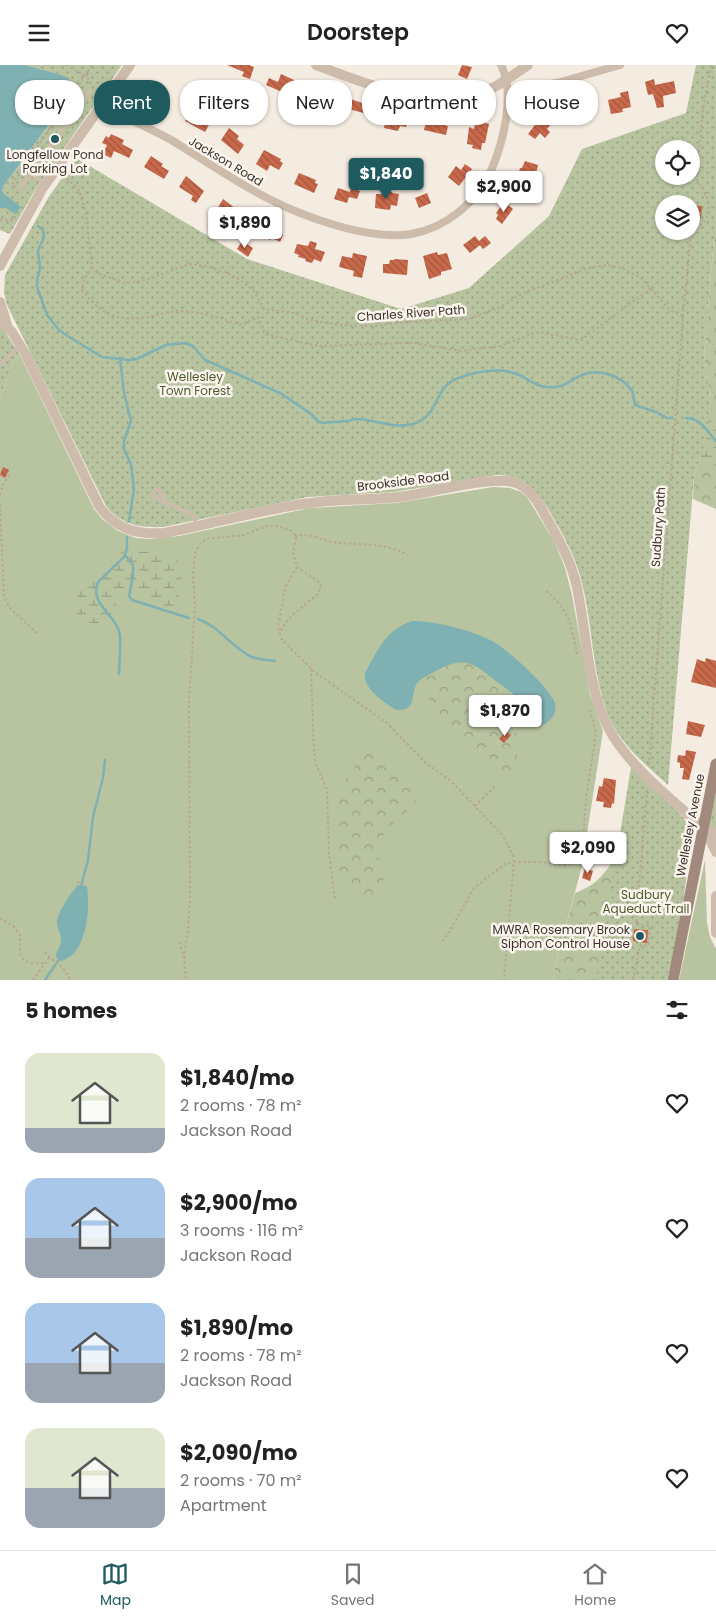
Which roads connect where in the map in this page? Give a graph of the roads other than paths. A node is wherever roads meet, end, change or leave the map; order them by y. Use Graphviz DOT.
graph roads {
  1 [pos="130,65"];
  2 [pos="316,65"];
  3 [pos="501,65"];
  4 [pos="528,65"];
  5 [pos="620,65"];
  6 [pos="506,79"];
  7 [pos="120,80"];
  8 [pos="568,80"];
  9 [pos="89,91"];
  10 [pos="506,110"];
  11 [pos="94,117"];
  12 [pos="141,125"];
  13 [pos="31,174"];
  14 [pos="46,184"];
  15 [pos="20,189"];
  16 [pos="0,266"];
  17 [pos="0,302"];
  18 [pos="0,320"];
  19 [pos="8,328"];
  20 [pos="20,344"];
  21 [pos="0,365"];
  22 [pos="166,503"];
  23 [pos="197,526"];
  24 [pos="716,764"];
  25 [pos="704,828"];
  26 [pos="716,837"];
  27 [pos="716,852"];
  28 [pos="716,896"];
  29 [pos="716,933"];
  30 [pos="673,980"];
  1 -- 7 [label="street"];
  2 -- 6 [label="street"];
  3 -- 6 [label="street, Jackson Road"];
  4 -- 6 [label="street"];
  5 -- 8 [label="street"];
  9 -- 13 [label="lane"];
  10 -- 12 [label="street, Jackson Road"];
  11 -- 14 [label="street"];
  13 -- 14 [label="lane"];
  13 -- 15 [label="lane"];
  14 -- 16 [label="street"];
  17 -- 19 [label="street, Brookside Road"];
  18 -- 19 [label="street, Brookside Road"];
  19 -- 20 [label="street, Brookside Road"];
  20 -- 21 [label="lane"];
  20 -- 23 [label="street, Brookside Road"];
  22 -- 23 [label="lane"];
  23 -- 25 [label="street, Brookside Road"];
  24 -- 25 [label="main road, Wellesley Avenue"];
  25 -- 26 [label="street, Brookside Road"];
  25 -- 27 [label="street, Brookside Road"];
  25 -- 30 [label="main road, Wellesley Avenue"];
  28 -- 29 [label="street"];
}
